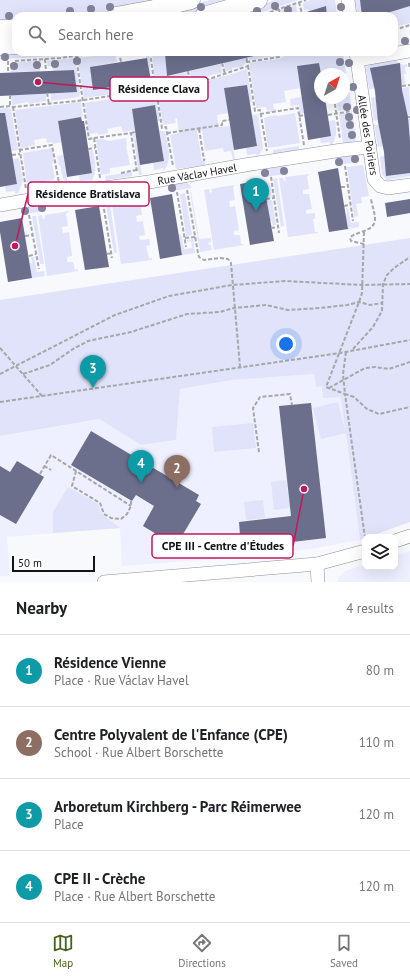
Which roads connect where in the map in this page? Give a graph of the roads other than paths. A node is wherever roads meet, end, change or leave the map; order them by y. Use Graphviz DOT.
graph roads {
  1 [pos="191,0"];
  2 [pos="348,0"];
  3 [pos="261,7"];
  4 [pos="138,12"];
  5 [pos="229,12"];
  6 [pos="350,12"];
  7 [pos="12,28"];
  8 [pos="0,29"];
  9 [pos="410,51"];
  10 [pos="398,52"];
  11 [pos="356,56"];
  12 [pos="370,147"];
  13 [pos="410,185"];
  14 [pos="0,205"];
  15 [pos="410,536"];
  16 [pos="398,540"];
  17 [pos="362,552"];
  18 [pos="316,564"];
  19 [pos="104,582"];
  20 [pos="318,582"];
  1 -- 4 [label="main road"];
  2 -- 6 [label="street"];
  3 -- 5 [label="main road"];
  7 -- 8 [label="main road"];
  9 -- 10 [label="street"];
  11 -- 12 [label="street, Allée des Poiriers"];
  12 -- 13 [label="street, Allée des Poiriers"];
  12 -- 14 [label="street, Rue Václav Havel"];
  15 -- 16 [label="street"];
  17 -- 18 [label="street"];
  18 -- 19 [label="street"];
  18 -- 20 [label="street"];
}
